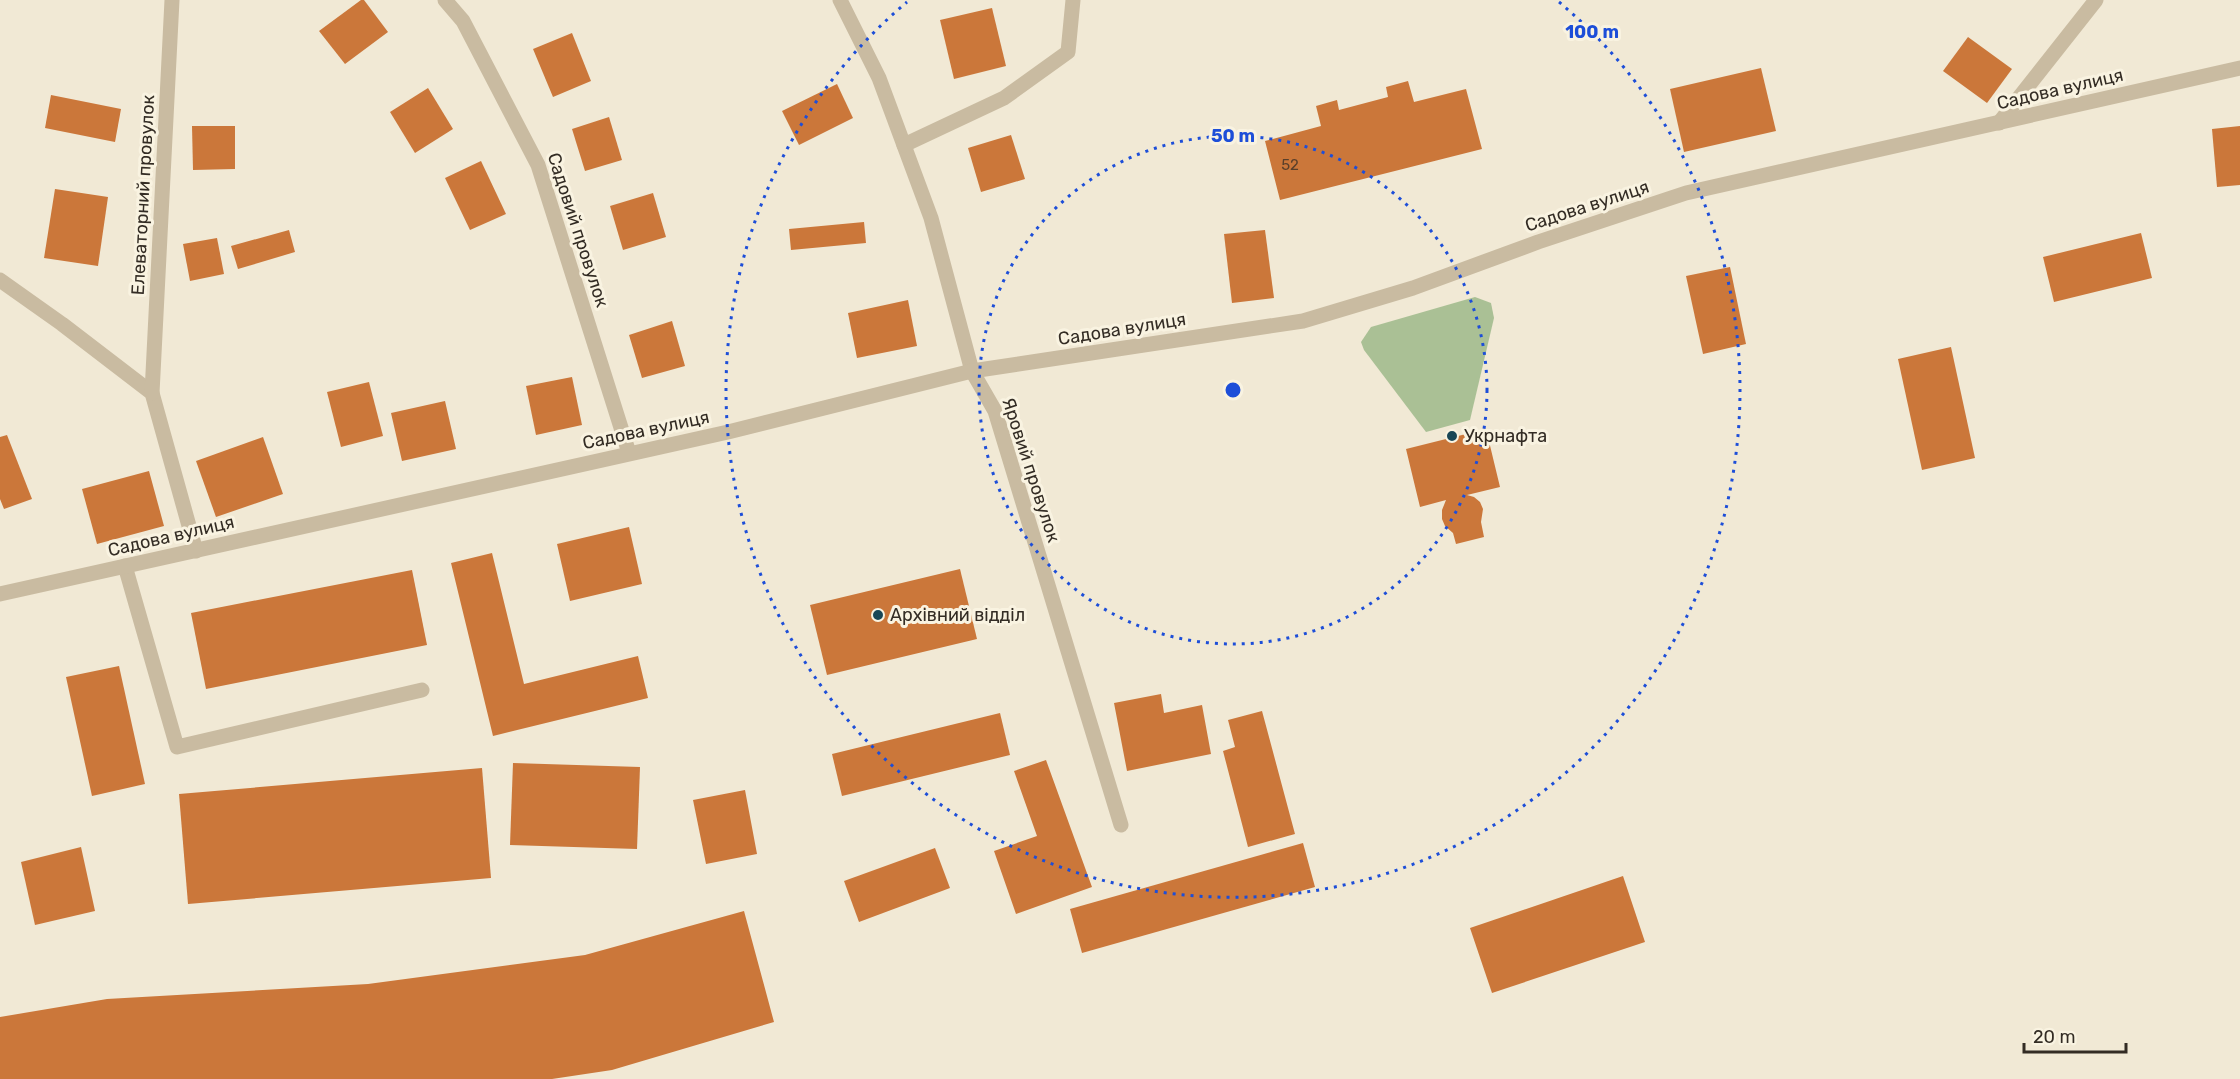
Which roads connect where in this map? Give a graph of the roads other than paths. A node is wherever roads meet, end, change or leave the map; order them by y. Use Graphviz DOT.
graph roads {
  1 [pos="172,0"];
  2 [pos="445,0"];
  3 [pos="840,0"];
  4 [pos="1073,0"];
  5 [pos="2096,0"];
  6 [pos="2240,68"];
  7 [pos="1999,123"];
  8 [pos="904,145"];
  9 [pos="0,280"];
  10 [pos="972,371"];
  11 [pos="152,393"];
  12 [pos="629,453"];
  13 [pos="196,551"];
  14 [pos="125,566"];
  15 [pos="0,594"];
  16 [pos="422,690"];
  17 [pos="1121,825"];
  1 -- 11 [label="street, Елеваторний провулок"];
  2 -- 12 [label="street, Садовий провулок"];
  3 -- 8 [label="street, Яровий провулок"];
  4 -- 8 [label="street"];
  5 -- 7 [label="street"];
  6 -- 7 [label="street, Садова вулиця"];
  7 -- 10 [label="street, Садова вулиця"];
  8 -- 10 [label="street, Яровий провулок"];
  9 -- 11 [label="street"];
  10 -- 12 [label="street, Садова вулиця"];
  10 -- 17 [label="street, Яровий провулок"];
  11 -- 13 [label="street, Елеваторний провулок"];
  12 -- 13 [label="street, Садова вулиця"];
  13 -- 14 [label="street, Садова вулиця"];
  14 -- 15 [label="street, Садова вулиця"];
  14 -- 16 [label="street"];
}
